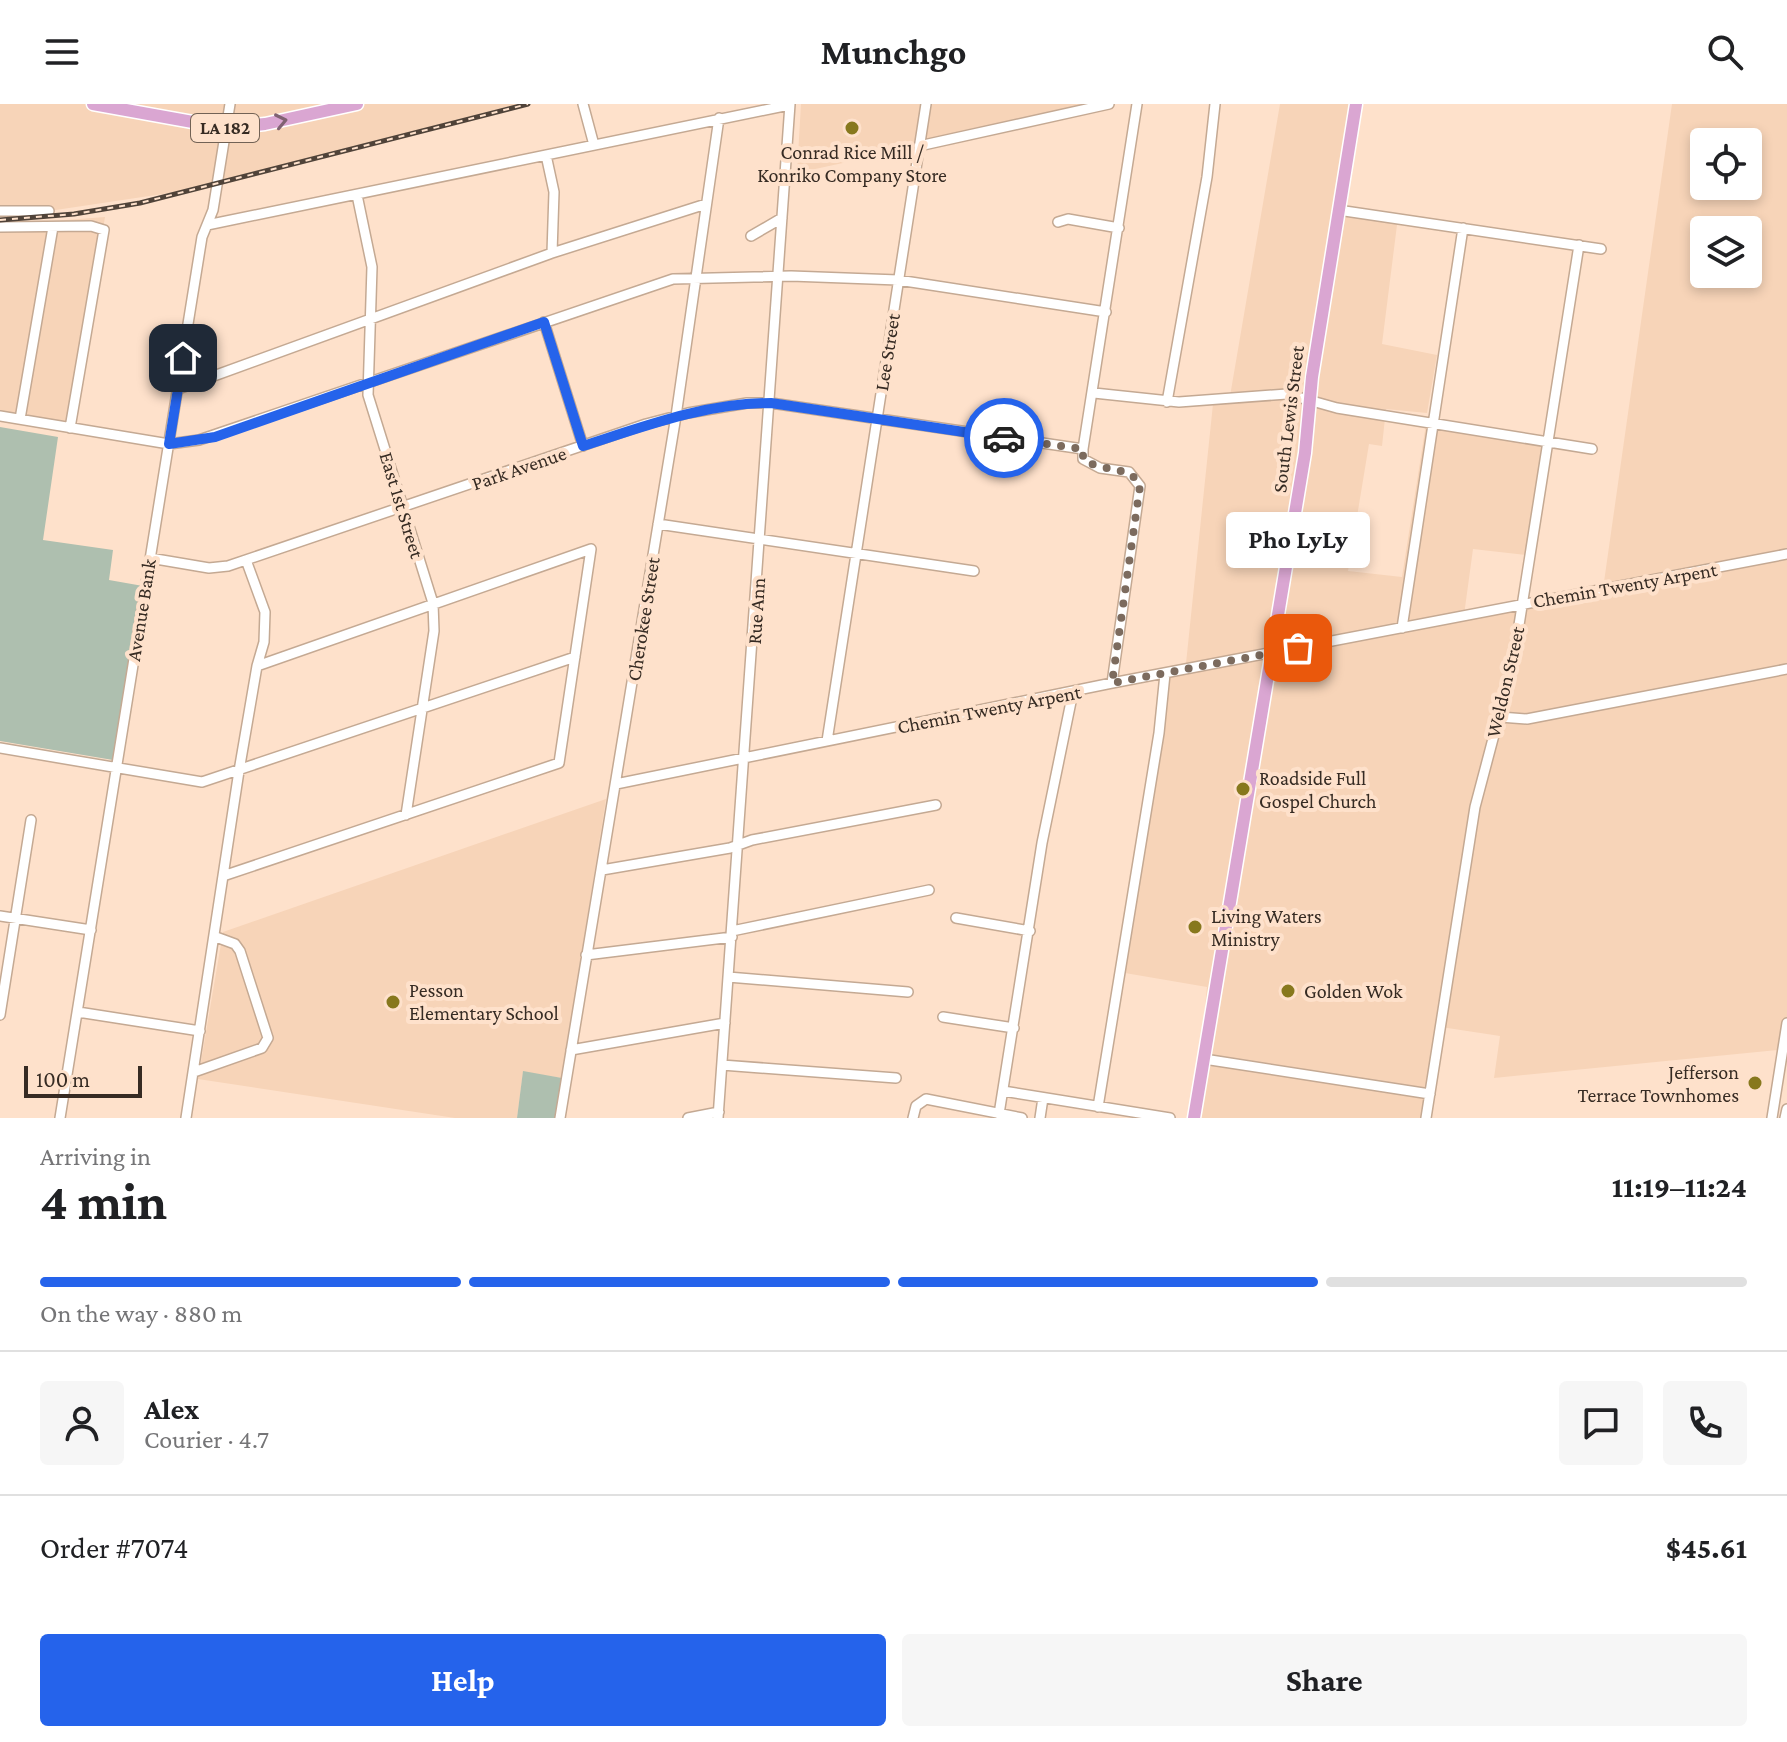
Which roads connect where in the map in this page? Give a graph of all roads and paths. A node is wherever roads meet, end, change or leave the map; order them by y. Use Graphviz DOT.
graph roads {
  1 [pos="93,104"];
  2 [pos="230,104"];
  3 [pos="357,104"];
  4 [pos="583,104"];
  5 [pos="926,104"];
  6 [pos="1109,104"];
  7 [pos="1137,104"];
  8 [pos="1215,104"];
  9 [pos="1356,104"];
  10 [pos="790,105"];
  11 [pos="719,118"];
  12 [pos="226,128"];
  13 [pos="594,145"];
  14 [pos="919,146"];
  15 [pos="546,155"];
  16 [pos="357,195"];
  17 [pos="706,204"];
  18 [pos="1338,210"];
  19 [pos="0,211"];
  20 [pos="49,211"];
  21 [pos="782,218"];
  22 [pos="1058,222"];
  23 [pos="207,225"];
  24 [pos="0,227"];
  25 [pos="53,227"];
  26 [pos="1119,228"];
  27 [pos="1463,228"];
  28 [pos="751,236"];
  29 [pos="1579,245"];
  30 [pos="1601,249"];
  31 [pos="552,253"];
  32 [pos="697,277"];
  33 [pos="780,278"];
  34 [pos="898,280"];
  35 [pos="1106,312"];
  36 [pos="370,319"];
  37 [pos="544,322"];
  38 [pos="366,384"];
  39 [pos="178,389"];
  40 [pos="1094,393"];
  41 [pos="1311,400"];
  42 [pos="1167,402"];
  43 [pos="771,403"];
  44 [pos="0,416"];
  45 [pos="676,416"];
  46 [pos="20,419"];
  47 [pos="877,419"];
  48 [pos="1433,422"];
  49 [pos="70,428"];
  50 [pos="1549,440"];
  51 [pos="169,444"];
  52 [pos="583,446"];
  53 [pos="1083,449"];
  54 [pos="1592,449"];
  55 [pos="403,507"];
  56 [pos="658,524"];
  57 [pos="761,540"];
  58 [pos="856,554"];
  59 [pos="1787,554"];
  60 [pos="150,558"];
  61 [pos="246,560"];
  62 [pos="974,571"];
  63 [pos="433,603"];
  64 [pos="1523,604"];
  65 [pos="1402,628"];
  66 [pos="1272,652"];
  67 [pos="575,657"];
  68 [pos="257,666"];
  69 [pos="1787,669"];
  70 [pos="1165,674"];
  71 [pos="1112,683"];
  72 [pos="1073,692"];
  73 [pos="423,708"];
  74 [pos="1500,717"];
  75 [pos="827,741"];
  76 [pos="0,748"];
  77 [pos="745,758"];
  78 [pos="116,768"];
  79 [pos="239,771"];
  80 [pos="616,784"];
  81 [pos="936,805"];
  82 [pos="406,815"];
  83 [pos="31,820"];
  84 [pos="739,845"];
  85 [pos="602,870"];
  86 [pos="226,875"];
  87 [pos="929,890"];
  88 [pos="0,916"];
  89 [pos="16,918"];
  90 [pos="956,918"];
  91 [pos="91,930"];
  92 [pos="1030,931"];
  93 [pos="732,934"];
  94 [pos="216,937"];
  95 [pos="586,955"];
  96 [pos="728,977"];
  97 [pos="908,992"];
  98 [pos="78,1012"];
  99 [pos="0,1015"];
  100 [pos="943,1017"];
  101 [pos="725,1023"];
  102 [pos="1787,1023"];
  103 [pos="1014,1028"];
  104 [pos="200,1031"];
  105 [pos="571,1050"];
  106 [pos="1204,1059"];
  107 [pos="722,1065"];
  108 [pos="194,1072"];
  109 [pos="896,1078"];
  110 [pos="1003,1091"];
  111 [pos="1782,1091"];
  112 [pos="1430,1094"];
  113 [pos="1043,1098"];
  114 [pos="1098,1107"];
  115 [pos="1787,1109"];
  116 [pos="999,1114"];
  117 [pos="718,1115"];
  118 [pos="60,1118"];
  119 [pos="186,1118"];
  120 [pos="560,1118"];
  121 [pos="688,1118"];
  122 [pos="913,1118"];
  123 [pos="1022,1118"];
  124 [pos="1040,1118"];
  125 [pos="1170,1118"];
  126 [pos="1194,1118"];
  127 [pos="1426,1118"];
  128 [pos="1772,1118"];
  129 [pos="1785,1118"];
  1 -- 12 [label="main road, LA 182"];
  2 -- 12 [label="street, Avenue Bank"];
  12 -- 3 [label="main road, LA 182, one-way"];
  4 -- 13 [label="street"];
  5 -- 14 [label="street, Lee Street"];
  6 -- 14 [label="street"];
  7 -- 26 [label="street"];
  8 -- 42 [label="street"];
  9 -- 18 [label="main road, South Lewis Street"];
  10 -- 11 [label="street"];
  10 -- 21 [label="street, Rue Ann"];
  11 -- 13 [label="street"];
  11 -- 17 [label="street, Cherokee Street"];
  12 -- 23 [label="street, Avenue Bank"];
  13 -- 15 [label="street"];
  14 -- 34 [label="street, Lee Street"];
  15 -- 16 [label="street"];
  15 -- 31 [label="street"];
  16 -- 23 [label="street"];
  16 -- 36 [label="street, East 1st Street"];
  17 -- 31 [label="street"];
  17 -- 32 [label="street, Cherokee Street"];
  18 -- 27 [label="street"];
  18 -- 41 [label="main road, South Lewis Street"];
  19 -- 20 [label="street"];
  21 -- 28 [label="street"];
  21 -- 33 [label="street, Rue Ann"];
  22 -- 26 [label="street"];
  23 -- 39 [label="street, Avenue Bank"];
  24 -- 25 [label="street"];
  25 -- 46 [label="street"];
  25 -- 49 [label="street"];
  26 -- 35 [label="street"];
  27 -- 29 [label="street"];
  27 -- 48 [label="street"];
  29 -- 30 [label="street"];
  29 -- 50 [label="street, Weldon Street"];
  31 -- 36 [label="street"];
  32 -- 33 [label="street"];
  32 -- 37 [label="street"];
  32 -- 45 [label="street, Cherokee Street"];
  33 -- 34 [label="street"];
  33 -- 43 [label="street, Rue Ann"];
  34 -- 35 [label="street"];
  34 -- 47 [label="street, Lee Street"];
  35 -- 40 [label="street"];
  36 -- 38 [label="street, East 1st Street"];
  36 -- 39 [label="street"];
  37 -- 38 [label="street"];
  37 -- 52 [label="street"];
  38 -- 51 [label="street"];
  38 -- 55 [label="street, East 1st Street"];
  39 -- 51 [label="street, Avenue Bank"];
  40 -- 42 [label="street"];
  40 -- 53 [label="street"];
  41 -- 42 [label="street"];
  41 -- 48 [label="street"];
  41 -- 66 [label="main road, South Lewis Street"];
  43 -- 45 [label="street, Park Avenue"];
  43 -- 47 [label="street, Park Avenue"];
  43 -- 57 [label="street, Rue Ann"];
  44 -- 46 [label="street"];
  45 -- 52 [label="street, Park Avenue"];
  45 -- 56 [label="street, Cherokee Street"];
  46 -- 49 [label="street"];
  47 -- 53 [label="street, Park Avenue"];
  47 -- 58 [label="street, Lee Street"];
  48 -- 50 [label="street"];
  48 -- 65 [label="street"];
  49 -- 51 [label="street"];
  50 -- 54 [label="street"];
  50 -- 64 [label="street, Weldon Street"];
  51 -- 60 [label="street, Avenue Bank"];
  52 -- 55 [label="street, Park Avenue"];
  53 -- 71 [label="street"];
  55 -- 61 [label="street, Park Avenue"];
  55 -- 63 [label="street, East 1st Street"];
  56 -- 57 [label="street"];
  56 -- 80 [label="street, Cherokee Street"];
  57 -- 58 [label="street"];
  57 -- 77 [label="street, Rue Ann"];
  58 -- 62 [label="street"];
  58 -- 75 [label="street, Lee Street"];
  59 -- 64 [label="street, Chemin Twenty Arpent"];
  60 -- 61 [label="street, Park Avenue"];
  60 -- 78 [label="street, Avenue Bank"];
  61 -- 68 [label="street"];
  63 -- 67 [label="street"];
  63 -- 68 [label="street"];
  63 -- 73 [label="street, East 1st Street"];
  64 -- 65 [label="street, Chemin Twenty Arpent"];
  64 -- 74 [label="street, Weldon Street"];
  65 -- 66 [label="street, Chemin Twenty Arpent"];
  66 -- 70 [label="street, Chemin Twenty Arpent"];
  66 -- 106 [label="main road, South Lewis Street"];
  67 -- 73 [label="street"];
  67 -- 82 [label="street"];
  68 -- 79 [label="street"];
  69 -- 74 [label="street"];
  70 -- 71 [label="street, Chemin Twenty Arpent"];
  70 -- 114 [label="street"];
  71 -- 72 [label="street, Chemin Twenty Arpent"];
  72 -- 75 [label="street, Chemin Twenty Arpent"];
  72 -- 92 [label="street"];
  73 -- 79 [label="street"];
  73 -- 82 [label="street, East 1st Street"];
  74 -- 112 [label="street, Weldon Street"];
  75 -- 77 [label="street, Chemin Twenty Arpent"];
  76 -- 78 [label="street"];
  77 -- 80 [label="street, Chemin Twenty Arpent"];
  77 -- 84 [label="street, Rue Ann"];
  78 -- 79 [label="street"];
  78 -- 91 [label="street, Avenue Bank"];
  79 -- 86 [label="street"];
  80 -- 85 [label="street, Cherokee Street"];
  81 -- 84 [label="street"];
  82 -- 86 [label="street"];
  83 -- 89 [label="street"];
  84 -- 85 [label="street"];
  84 -- 93 [label="street, Rue Ann"];
  85 -- 95 [label="street, Cherokee Street"];
  86 -- 94 [label="street"];
  87 -- 93 [label="street"];
  88 -- 89 [label="street"];
  89 -- 91 [label="street"];
  89 -- 99 [label="street"];
  90 -- 92 [label="street"];
  91 -- 98 [label="street, Avenue Bank"];
  92 -- 103 [label="street"];
  93 -- 95 [label="street"];
  93 -- 96 [label="street, Rue Ann"];
  94 -- 104 [label="street"];
  94 -- 108 [label="street"];
  95 -- 105 [label="street, Cherokee Street"];
  96 -- 97 [label="street"];
  96 -- 101 [label="street, Rue Ann"];
  98 -- 104 [label="street"];
  98 -- 118 [label="street, Avenue Bank"];
  100 -- 103 [label="street"];
  101 -- 105 [label="street"];
  101 -- 107 [label="street, Rue Ann"];
  102 -- 111 [label="street"];
  103 -- 110 [label="street"];
  104 -- 108 [label="street"];
  105 -- 120 [label="street, Cherokee Street"];
  106 -- 112 [label="street"];
  106 -- 126 [label="main road, South Lewis Street"];
  107 -- 109 [label="street"];
  107 -- 117 [label="street, Rue Ann"];
  108 -- 119 [label="street"];
  110 -- 113 [label="street"];
  110 -- 116 [label="street"];
  111 -- 128 [label="street"];
  112 -- 127 [label="street, Weldon Street"];
  113 -- 114 [label="street"];
  113 -- 124 [label="street"];
  114 -- 125 [label="street"];
  115 -- 129 [label="street"];
  116 -- 122 [label="street"];
  116 -- 123 [label="street"];
  117 -- 121 [label="street"];
}
